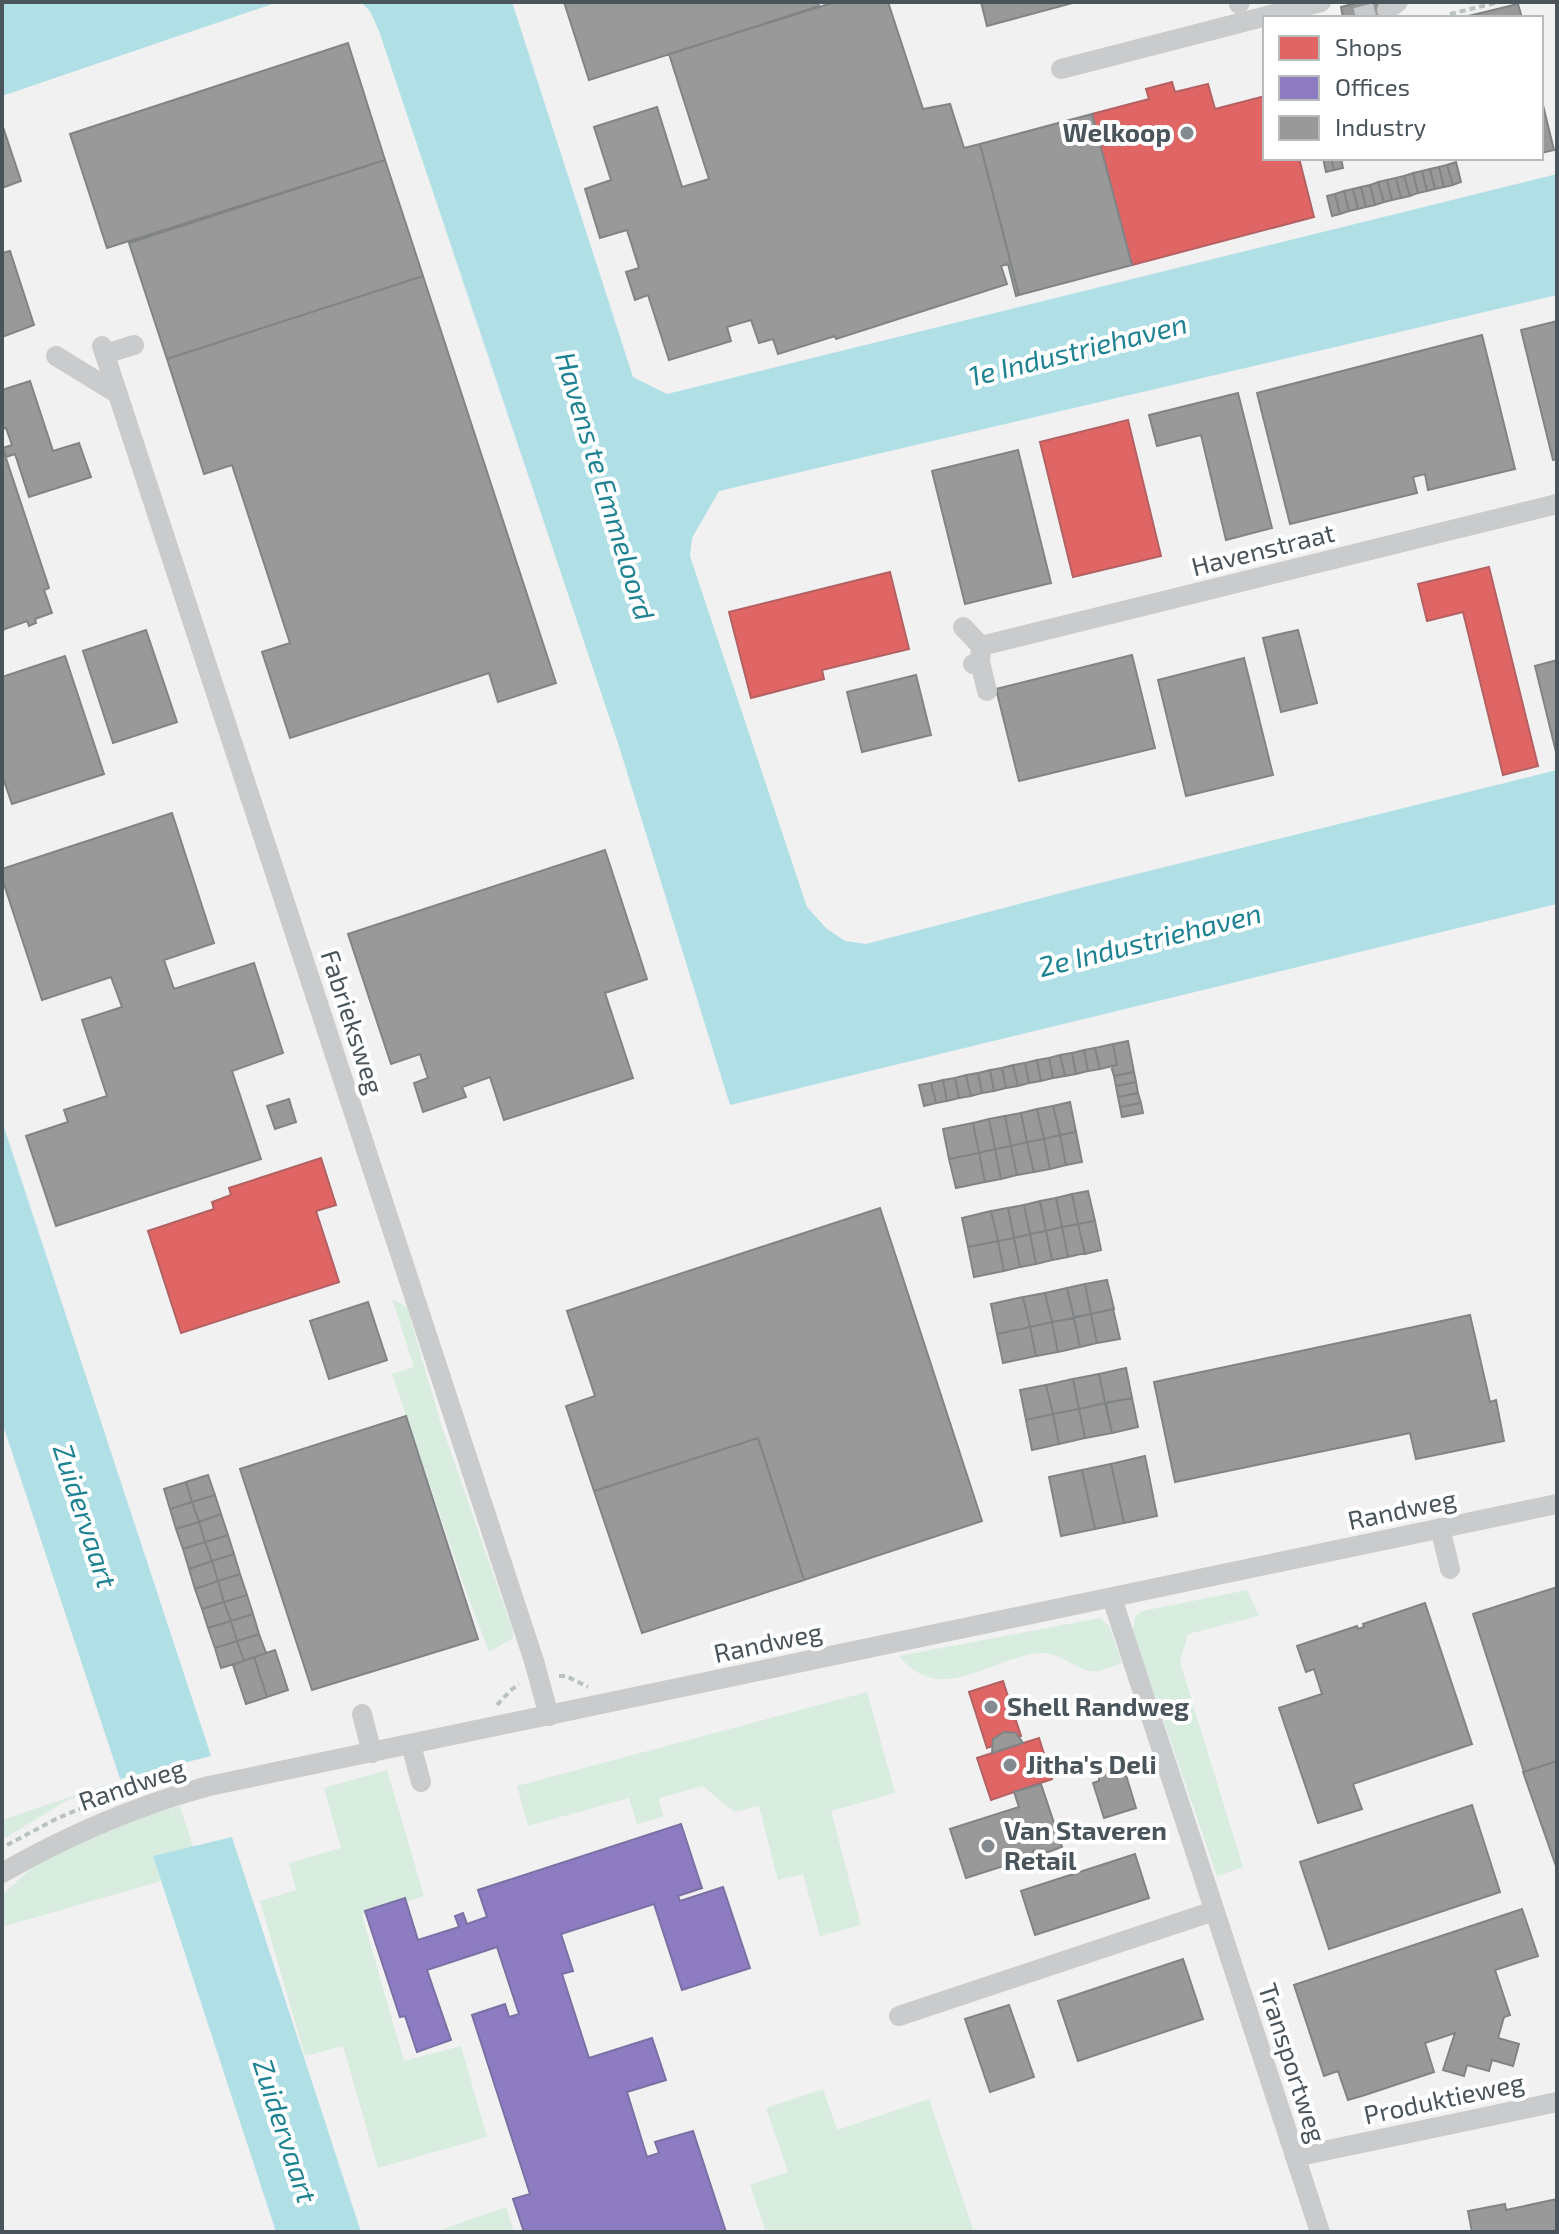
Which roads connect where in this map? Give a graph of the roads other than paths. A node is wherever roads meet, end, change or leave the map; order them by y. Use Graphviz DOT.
graph roads {
  1 [pos="1321,2"];
  2 [pos="1240,7"];
  3 [pos="1305,13"];
  4 [pos="1061,69"];
  5 [pos="134,345"];
  6 [pos="56,356"];
  7 [pos="118,394"];
  8 [pos="1557,504"];
  9 [pos="963,627"];
  10 [pos="978,658"];
  11 [pos="987,691"];
  12 [pos="1557,1504"];
  13 [pos="1440,1528"];
  14 [pos="1450,1569"];
  15 [pos="1112,1598"];
  16 [pos="362,1714"];
  17 [pos="549,1716"];
  18 [pos="411,1745"];
  19 [pos="372,1753"];
  20 [pos="421,1782"];
  21 [pos="2,1873"];
  22 [pos="1214,1911"];
  23 [pos="899,2016"];
  24 [pos="1557,2102"];
  25 [pos="1295,2157"];
  26 [pos="1320,2232"];
  1 -- 3 [label="street"];
  2 -- 3 [label="street"];
  2 -- 4 [label="street"];
  5 -- 7 [label="street, Fabrieksweg"];
  6 -- 7 [label="street"];
  7 -- 17 [label="street, Fabrieksweg"];
  8 -- 10 [label="street, Havenstraat"];
  9 -- 10 [label="street"];
  10 -- 11 [label="street"];
  12 -- 13 [label="street, Randweg"];
  13 -- 14 [label="street"];
  13 -- 15 [label="street, Randweg"];
  15 -- 17 [label="street, Randweg"];
  15 -- 22 [label="street, Transportweg"];
  16 -- 19 [label="street"];
  17 -- 18 [label="street, Randweg"];
  18 -- 19 [label="street, Randweg"];
  18 -- 20 [label="street"];
  19 -- 21 [label="street, Randweg"];
  22 -- 23 [label="street"];
  22 -- 25 [label="street, Transportweg"];
  24 -- 25 [label="street, Produktieweg"];
  25 -- 26 [label="street, Transportweg"];
}
